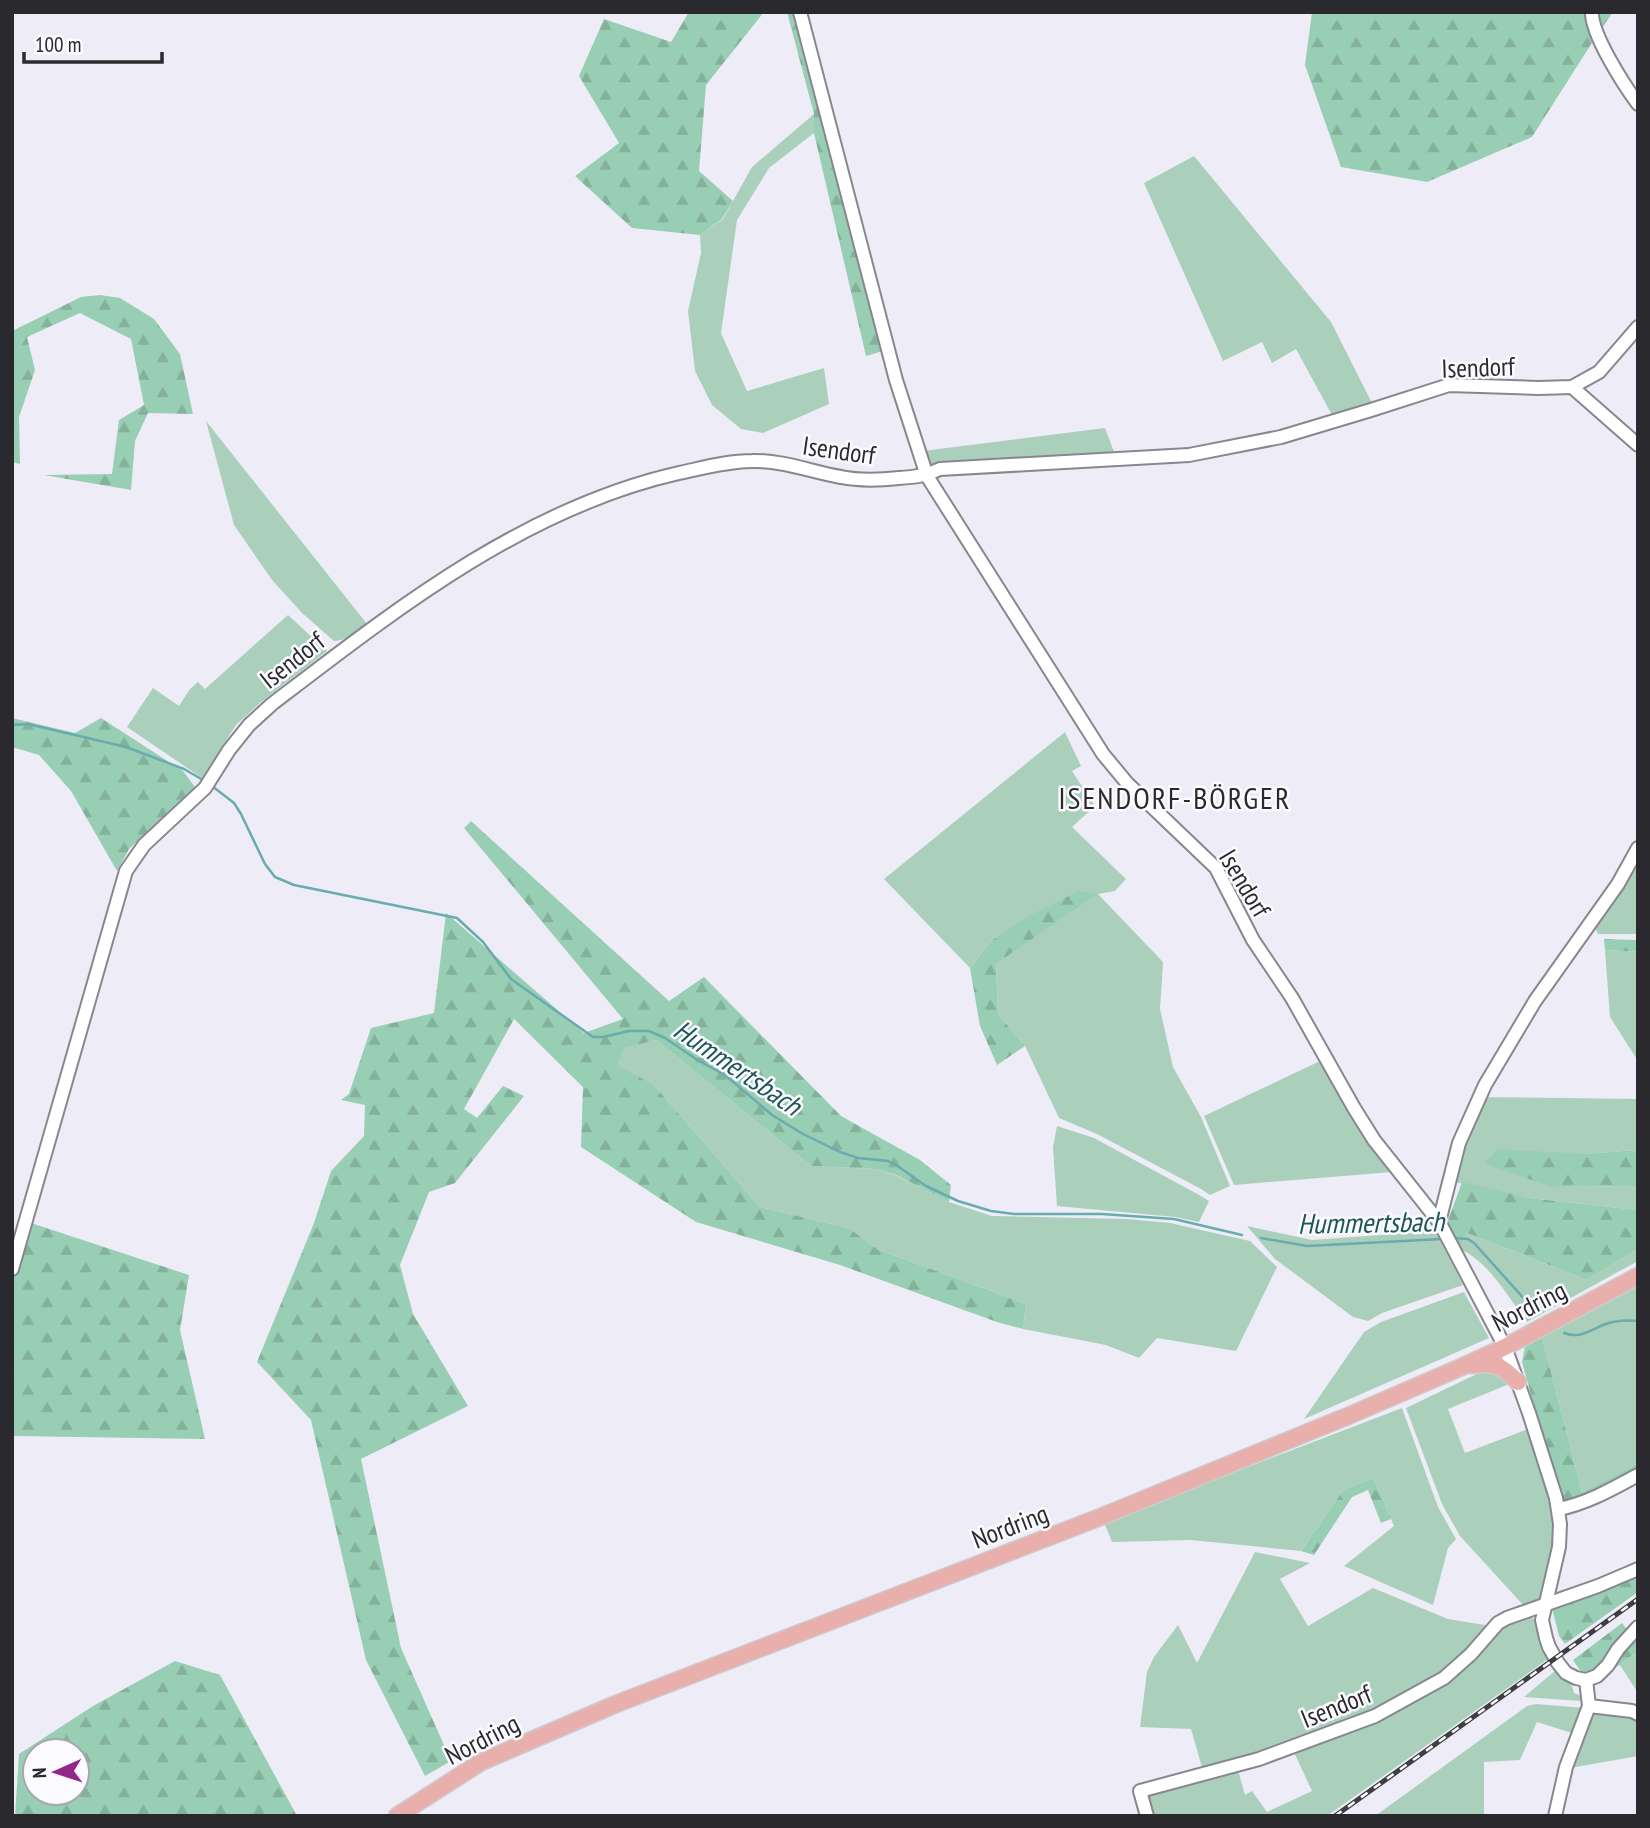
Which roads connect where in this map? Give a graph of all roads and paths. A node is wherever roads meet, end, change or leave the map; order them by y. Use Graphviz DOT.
graph roads {
  1 [pos="800,12"];
  2 [pos="1592,12"];
  3 [pos="1638,104"];
  4 [pos="1638,327"];
  5 [pos="1572,387"];
  6 [pos="1638,445"];
  7 [pos="927,476"];
  8 [pos="1638,848"];
  9 [pos="1442,1227"];
  10 [pos="12,1269"];
  11 [pos="1638,1276"];
  12 [pos="1505,1347"];
  13 [pos="1466,1365"];
  14 [pos="1518,1382"];
  15 [pos="1638,1475"];
  16 [pos="1559,1509"];
  17 [pos="1638,1569"];
  18 [pos="1545,1606"];
  19 [pos="1638,1627"];
  20 [pos="1586,1679"];
  21 [pos="1589,1706"];
  22 [pos="1638,1714"];
  23 [pos="397,1816"];
  24 [pos="1147,1816"];
  25 [pos="1555,1816"];
  1 -- 7 [label="street, Isendorf"];
  2 -- 3 [label="street"];
  4 -- 5 [label="street, Isendorf"];
  5 -- 6 [label="street"];
  5 -- 7 [label="street, Isendorf"];
  7 -- 9 [label="street, Isendorf"];
  7 -- 10 [label="street, Isendorf"];
  8 -- 9 [label="street"];
  9 -- 12 [label="street, Isendorf"];
  11 -- 12 [label="main road, Nordring"];
  12 -- 13 [label="main road, Nordring"];
  12 -- 14 [label="street, Isendorf"];
  13 -- 14 [label="main road"];
  13 -- 23 [label="main road, Nordring"];
  14 -- 16 [label="street, Isendorf"];
  15 -- 16 [label="street"];
  16 -- 18 [label="street, Isendorf"];
  17 -- 18 [label="street"];
  18 -- 20 [label="street, Isendorf"];
  18 -- 24 [label="street, Isendorf"];
  19 -- 20 [label="street"];
  20 -- 21 [label="street"];
  21 -- 22 [label="street"];
  21 -- 25 [label="street"];
}
